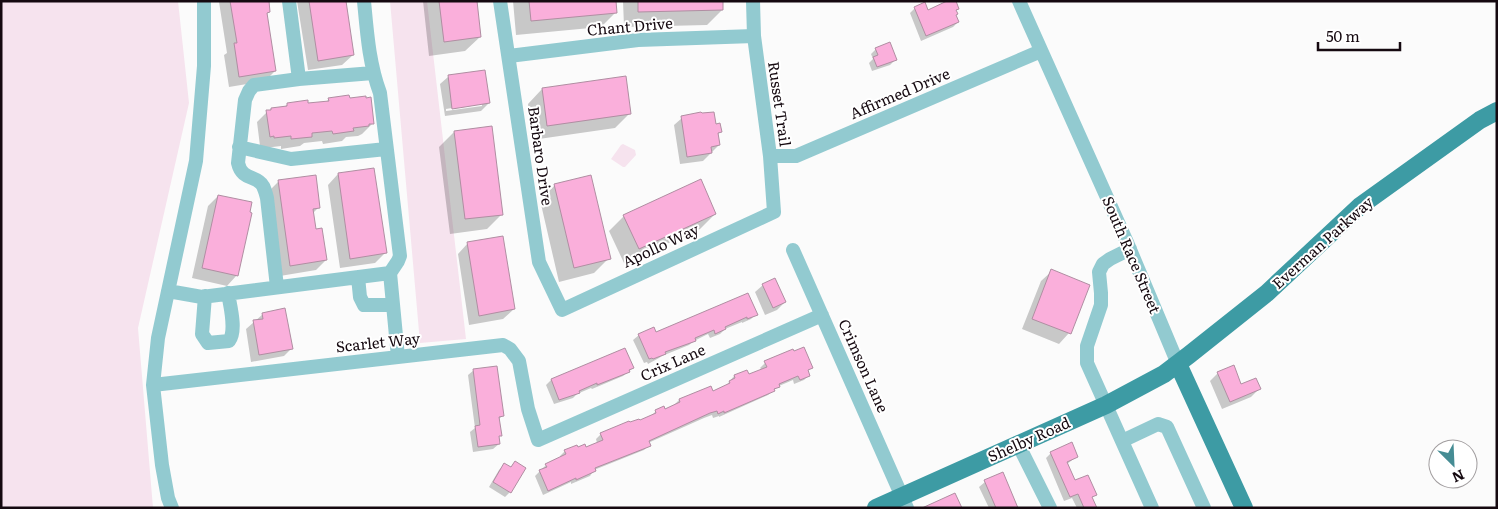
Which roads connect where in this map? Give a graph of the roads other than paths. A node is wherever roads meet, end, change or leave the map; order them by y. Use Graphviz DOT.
graph roads {
  1 [pos="204,1"];
  2 [pos="289,1"];
  3 [pos="364,1"];
  4 [pos="500,1"];
  5 [pos="753,1"];
  6 [pos="1019,1"];
  7 [pos="754,36"];
  8 [pos="1041,51"];
  9 [pos="509,56"];
  10 [pos="373,73"];
  11 [pos="299,79"];
  12 [pos="1497,111"];
  13 [pos="240,147"];
  14 [pos="386,149"];
  15 [pos="770,156"];
  16 [pos="774,212"];
  17 [pos="1130,249"];
  18 [pos="793,250"];
  19 [pos="390,273"];
  20 [pos="358,277"];
  21 [pos="276,287"];
  22 [pos="168,291"];
  23 [pos="228,293"];
  24 [pos="205,296"];
  25 [pos="392,305"];
  26 [pos="562,310"];
  27 [pos="822,315"];
  28 [pos="398,357"];
  29 [pos="1178,364"];
  30 [pos="153,385"];
  31 [pos="1106,405"];
  32 [pos="538,440"];
  33 [pos="1122,441"];
  34 [pos="1018,444"];
  35 [pos="904,502"];
  36 [pos="1202,507"];
  37 [pos="172,508"];
  38 [pos="876,508"];
  39 [pos="1050,508"];
  40 [pos="1152,508"];
  41 [pos="1244,508"];
  1 -- 22 [label="street"];
  2 -- 11 [label="street"];
  3 -- 10 [label="street"];
  4 -- 9 [label="street, Barbaro Drive"];
  5 -- 7 [label="street, Russet Trail"];
  6 -- 8 [label="street, South Race Street"];
  7 -- 9 [label="street, Chant Drive"];
  7 -- 15 [label="street, Russet Trail"];
  8 -- 15 [label="street, Affirmed Drive"];
  8 -- 17 [label="street, South Race Street"];
  9 -- 26 [label="street, Barbaro Drive"];
  10 -- 11 [label="street"];
  10 -- 14 [label="street"];
  11 -- 13 [label="street"];
  12 -- 29 [label="main road, Everman Parkway"];
  13 -- 14 [label="street"];
  13 -- 21 [label="street"];
  14 -- 19 [label="street"];
  15 -- 16 [label="street, Russet Trail"];
  16 -- 26 [label="street, Apollo Way"];
  17 -- 29 [label="street, South Race Street"];
  17 -- 31 [label="street"];
  18 -- 27 [label="street, Crimson Lane"];
  19 -- 20 [label="street"];
  19 -- 25 [label="street"];
  20 -- 21 [label="street"];
  20 -- 25 [label="street"];
  21 -- 23 [label="street"];
  22 -- 24 [label="street"];
  22 -- 30 [label="street"];
  23 -- 24 [label="street"];
  23 -- 24 [label="street"];
  25 -- 28 [label="street"];
  27 -- 32 [label="street, Crix Lane"];
  27 -- 35 [label="street, Crimson Lane"];
  28 -- 30 [label="street, Scarlet Way"];
  28 -- 32 [label="street, Scarlet Way"];
  29 -- 31 [label="main road, Shelby Road"];
  29 -- 41 [label="main road, South Race Street"];
  30 -- 37 [label="street"];
  31 -- 33 [label="street"];
  31 -- 34 [label="main road, Shelby Road"];
  33 -- 36 [label="street"];
  33 -- 40 [label="street"];
  34 -- 35 [label="main road, Shelby Road"];
  34 -- 39 [label="street"];
  35 -- 38 [label="main road, Shelby Road"];
}
